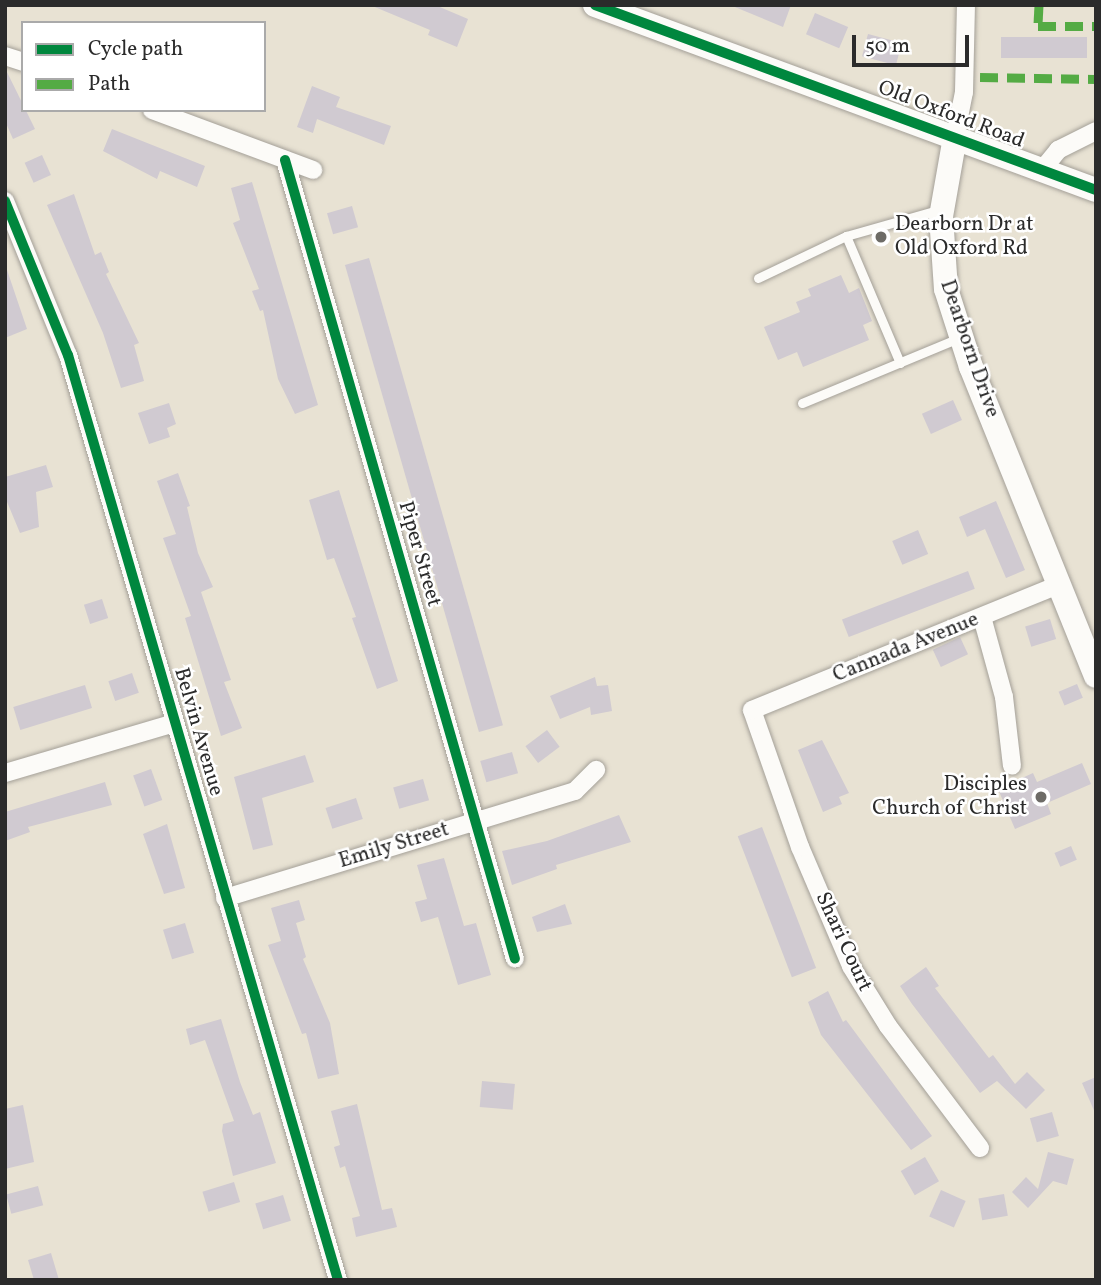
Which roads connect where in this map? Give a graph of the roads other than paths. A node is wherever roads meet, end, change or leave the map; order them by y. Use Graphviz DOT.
graph roads {
  1 [pos="595,5"];
  2 [pos="966,5"];
  3 [pos="157,112"];
  4 [pos="1096,131"];
  5 [pos="955,137"];
  6 [pos="285,160"];
  7 [pos="313,170"];
  8 [pos="1042,170"];
  9 [pos="1096,190"];
  10 [pos="5,201"];
  11 [pos="942,210"];
  12 [pos="846,236"];
  13 [pos="758,278"];
  14 [pos="961,337"];
  15 [pos="900,363"];
  16 [pos="802,403"];
  17 [pos="1059,585"];
  18 [pos="982,617"];
  19 [pos="1096,676"];
  20 [pos="752,710"];
  21 [pos="175,723"];
  22 [pos="1012,766"];
  23 [pos="596,770"];
  24 [pos="5,773"];
  25 [pos="472,822"];
  26 [pos="225,898"];
  27 [pos="515,959"];
  28 [pos="980,1148"];
  29 [pos="338,1280"];
  1 -- 5 [label="street, Old Oxford Road"];
  2 -- 5 [label="street, Dearborn Drive"];
  3 -- 6 [label="street"];
  4 -- 8 [label="street"];
  5 -- 8 [label="street, Old Oxford Road"];
  5 -- 11 [label="street, Dearborn Drive"];
  6 -- 7 [label="street"];
  6 -- 25 [label="street, Piper Street"];
  8 -- 9 [label="street, Old Oxford Road"];
  10 -- 21 [label="street, Belvin Avenue"];
  11 -- 12 [label="lane"];
  11 -- 14 [label="street, Dearborn Drive"];
  12 -- 13 [label="lane"];
  12 -- 15 [label="lane"];
  14 -- 15 [label="lane"];
  14 -- 17 [label="street, Dearborn Drive"];
  15 -- 16 [label="lane"];
  17 -- 18 [label="street, Cannada Avenue"];
  17 -- 19 [label="street, Dearborn Drive"];
  18 -- 20 [label="street, Cannada Avenue"];
  18 -- 22 [label="street"];
  20 -- 28 [label="street, Shari Court"];
  21 -- 24 [label="street"];
  21 -- 26 [label="street, Belvin Avenue"];
  23 -- 25 [label="street, Emily Street"];
  25 -- 26 [label="street, Emily Street"];
  25 -- 27 [label="street, Piper Street"];
  26 -- 29 [label="street, Belvin Avenue"];
}
